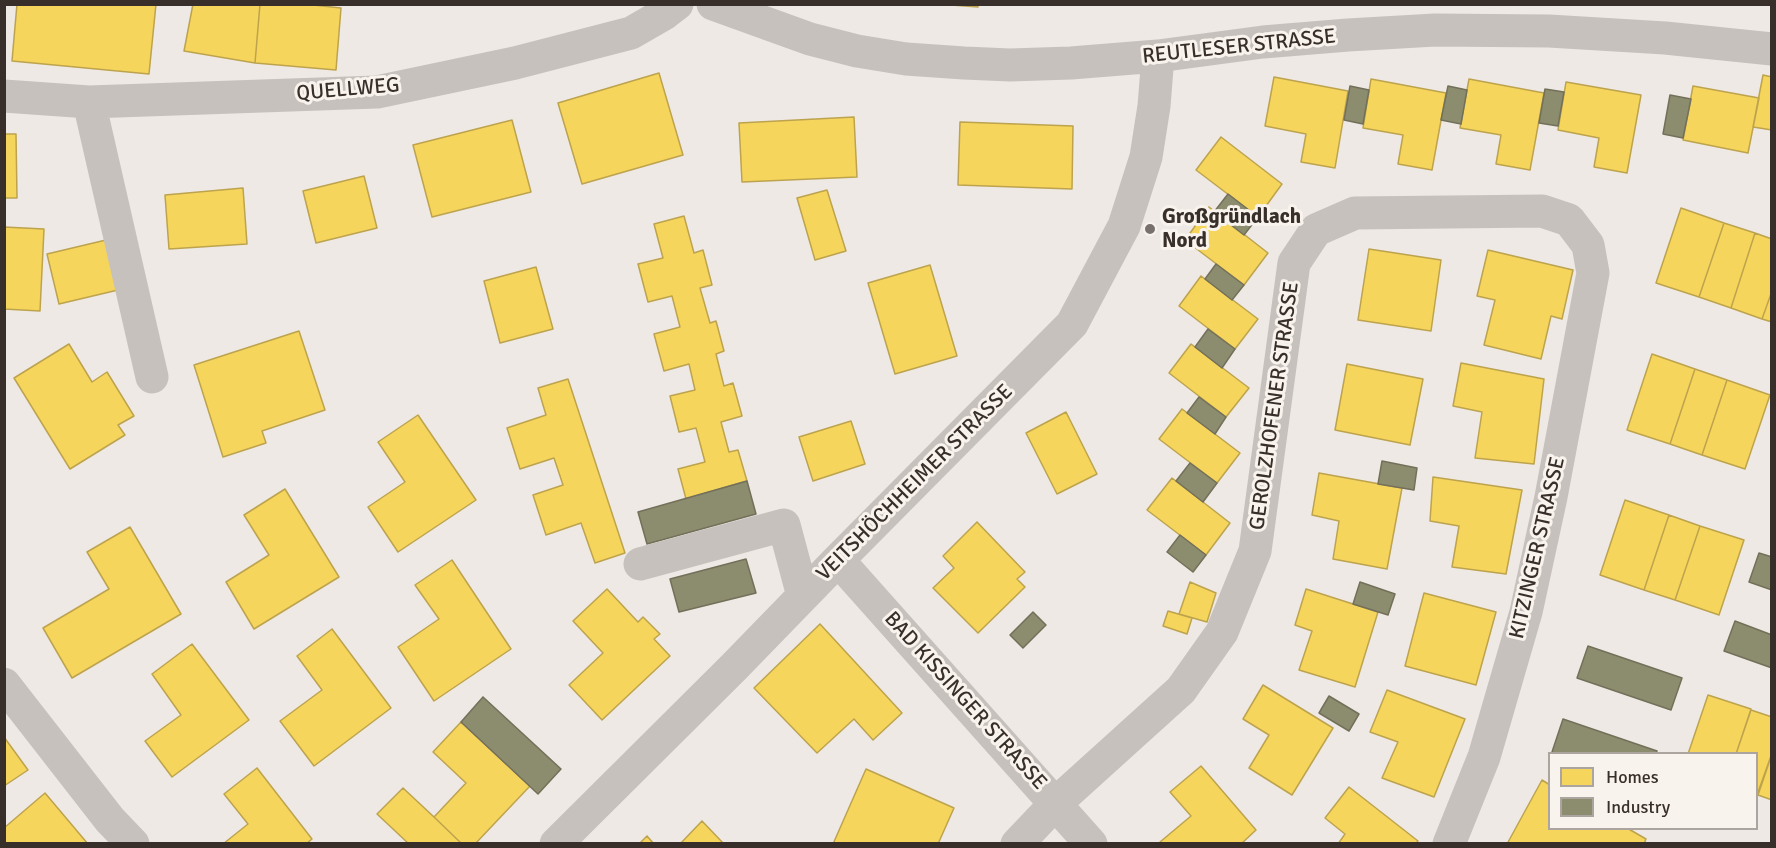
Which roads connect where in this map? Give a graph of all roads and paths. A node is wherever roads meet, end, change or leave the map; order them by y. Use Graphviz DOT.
graph roads {
  1 [pos="677,4"];
  2 [pos="713,4"];
  3 [pos="1436,17"];
  4 [pos="1772,49"];
  5 [pos="1158,56"];
  6 [pos="4,96"];
  7 [pos="89,102"];
  8 [pos="1588,244"];
  9 [pos="152,377"];
  10 [pos="838,560"];
  11 [pos="640,564"];
  12 [pos="803,596"];
  13 [pos="4,684"];
  14 [pos="1056,803"];
  15 [pos="133,843"];
  16 [pos="556,843"];
  17 [pos="1017,843"];
  18 [pos="1091,843"];
  19 [pos="1449,843"];
  1 -- 7 [label="street, QUELLWEG"];
  2 -- 5 [label="street, REUTLESER STRASSE"];
  3 -- 4 [label="street, REUTLESER STRASSE"];
  3 -- 5 [label="street, REUTLESER STRASSE"];
  5 -- 10 [label="street, VEITSHÖCHHEIMER STRASSE"];
  6 -- 7 [label="street, QUELLWEG"];
  7 -- 9 [label="street"];
  8 -- 14 [label="street, GEROLZHOFENER STRASSE"];
  8 -- 19 [label="street, KITZINGER STRASSE"];
  10 -- 12 [label="street, VEITSHÖCHHEIMER STRASSE"];
  10 -- 14 [label="street, BAD KISSINGER STRASSE"];
  11 -- 12 [label="street"];
  12 -- 16 [label="street, VEITSHÖCHHEIMER STRASSE"];
  13 -- 15 [label="street"];
  14 -- 17 [label="street, GEROLZHOFENER STRASSE"];
  14 -- 18 [label="street, BAD KISSINGER STRASSE"];
}
